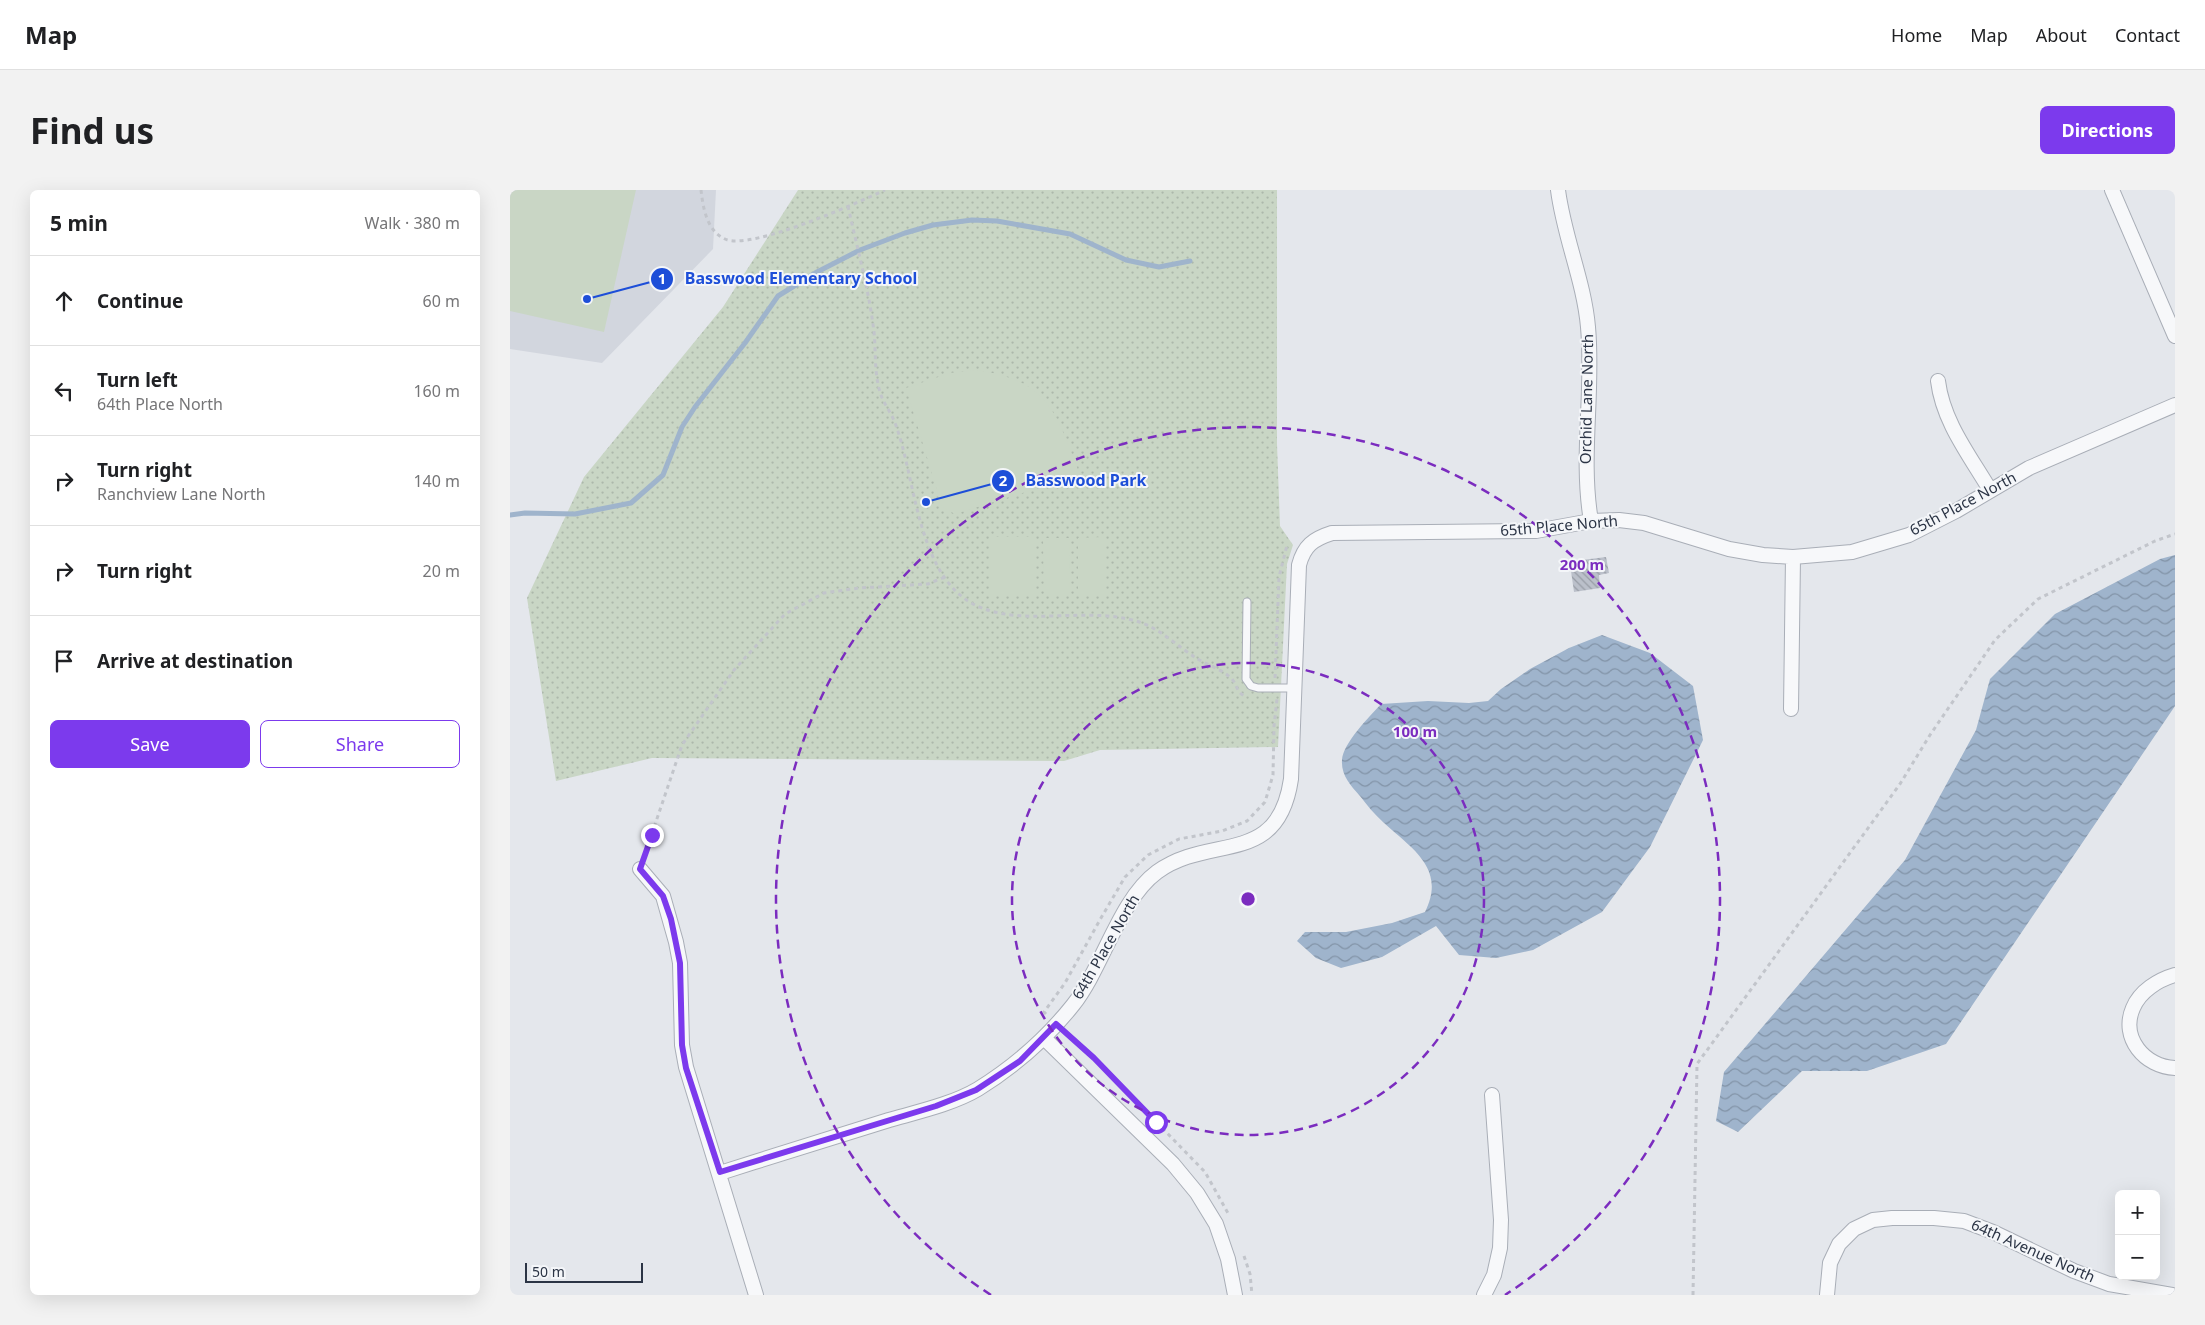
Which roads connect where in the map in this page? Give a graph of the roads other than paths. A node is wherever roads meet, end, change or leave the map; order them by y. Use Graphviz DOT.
graph roads {
  1 [pos="1558,190"];
  2 [pos="2112,190"];
  3 [pos="2175,336"];
  4 [pos="1938,382"];
  5 [pos="2175,405"];
  6 [pos="1990,490"];
  7 [pos="1592,521"];
  8 [pos="1792,557"];
  9 [pos="1247,602"];
  10 [pos="1294,688"];
  11 [pos="1791,709"];
  12 [pos="1198,855"];
  13 [pos="640,869"];
  14 [pos="2175,975"];
  15 [pos="1044,1038"];
  16 [pos="2175,1068"];
  17 [pos="1492,1095"];
  18 [pos="720,1172"];
  19 [pos="756,1295"];
  20 [pos="1235,1295"];
  21 [pos="1484,1295"];
  22 [pos="1827,1295"];
  23 [pos="2172,1295"];
  1 -- 7 [label="street, Orchid Lane North"];
  2 -- 3 [label="street"];
  4 -- 6 [label="street"];
  5 -- 6 [label="street, 65th Place North"];
  6 -- 8 [label="street, 65th Place North"];
  7 -- 8 [label="street, 65th Place North"];
  7 -- 10 [label="street, 65th Place North"];
  8 -- 11 [label="street"];
  9 -- 10 [label="lane"];
  10 -- 12 [label="street, 65th Place North"];
  12 -- 15 [label="street, 64th Place North"];
  13 -- 18 [label="street"];
  14 -- 16 [label="street"];
  15 -- 18 [label="street, 64th Place North"];
  15 -- 20 [label="street"];
  17 -- 21 [label="street"];
  18 -- 19 [label="street"];
  22 -- 23 [label="street, 64th Avenue North"];
}
